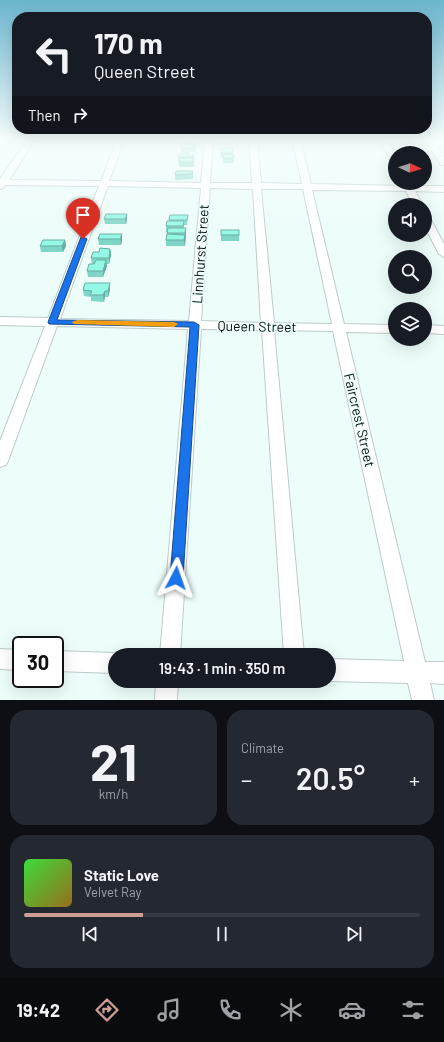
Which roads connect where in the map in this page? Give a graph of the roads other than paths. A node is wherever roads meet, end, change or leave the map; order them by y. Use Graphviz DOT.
graph roads {
  1 [pos="9,172"];
  2 [pos="109,172"];
  3 [pos="206,172"];
  4 [pos="256,172"];
  5 [pos="303,172"];
  6 [pos="1,183"];
  7 [pos="104,184"];
  8 [pos="205,185"];
  9 [pos="257,186"];
  10 [pos="388,186"];
  11 [pos="307,187"];
  12 [pos="432,187"];
  13 [pos="444,188"];
  14 [pos="432,231"];
  15 [pos="444,254"];
  16 [pos="0,321"];
  17 [pos="52,322"];
  18 [pos="194,325"];
  19 [pos="268,326"];
  20 [pos="339,328"];
  21 [pos="388,329"];
  22 [pos="432,329"];
  23 [pos="444,330"];
  24 [pos="0,461"];
  25 [pos="171,648"];
  26 [pos="293,648"];
  27 [pos="0,659"];
  28 [pos="12,660"];
  29 [pos="64,661"];
  30 [pos="108,663"];
  31 [pos="336,670"];
  32 [pos="417,673"];
  33 [pos="444,673"];
  34 [pos="167,688"];
  35 [pos="166,700"];
  36 [pos="423,700"];
  1 -- 6 [label="street"];
  2 -- 7 [label="street"];
  3 -- 8 [label="street, Linnhurst Street"];
  4 -- 9 [label="street"];
  5 -- 11 [label="street, Faircrest Street"];
  6 -- 7 [label="street"];
  7 -- 8 [label="street"];
  7 -- 17 [label="street"];
  8 -- 9 [label="street"];
  8 -- 18 [label="street, Linnhurst Street"];
  9 -- 11 [label="street"];
  9 -- 19 [label="street"];
  10 -- 11 [label="street"];
  11 -- 20 [label="street, Faircrest Street"];
  12 -- 13 [label="street"];
  14 -- 15 [label="street"];
  16 -- 17 [label="street, Queen Street"];
  17 -- 18 [label="street, Queen Street"];
  17 -- 24 [label="street"];
  18 -- 19 [label="street, Queen Street"];
  18 -- 25 [label="street, Linnhurst Street"];
  19 -- 20 [label="street, Queen Street"];
  19 -- 26 [label="street"];
  20 -- 21 [label="street, Queen Street"];
  20 -- 32 [label="street, Faircrest Street"];
  22 -- 23 [label="street"];
  27 -- 28 [label="street"];
  29 -- 30 [label="street"];
  31 -- 32 [label="street"];
  32 -- 33 [label="street"];
  32 -- 36 [label="street, Faircrest Street"];
  34 -- 35 [label="street"];
}
